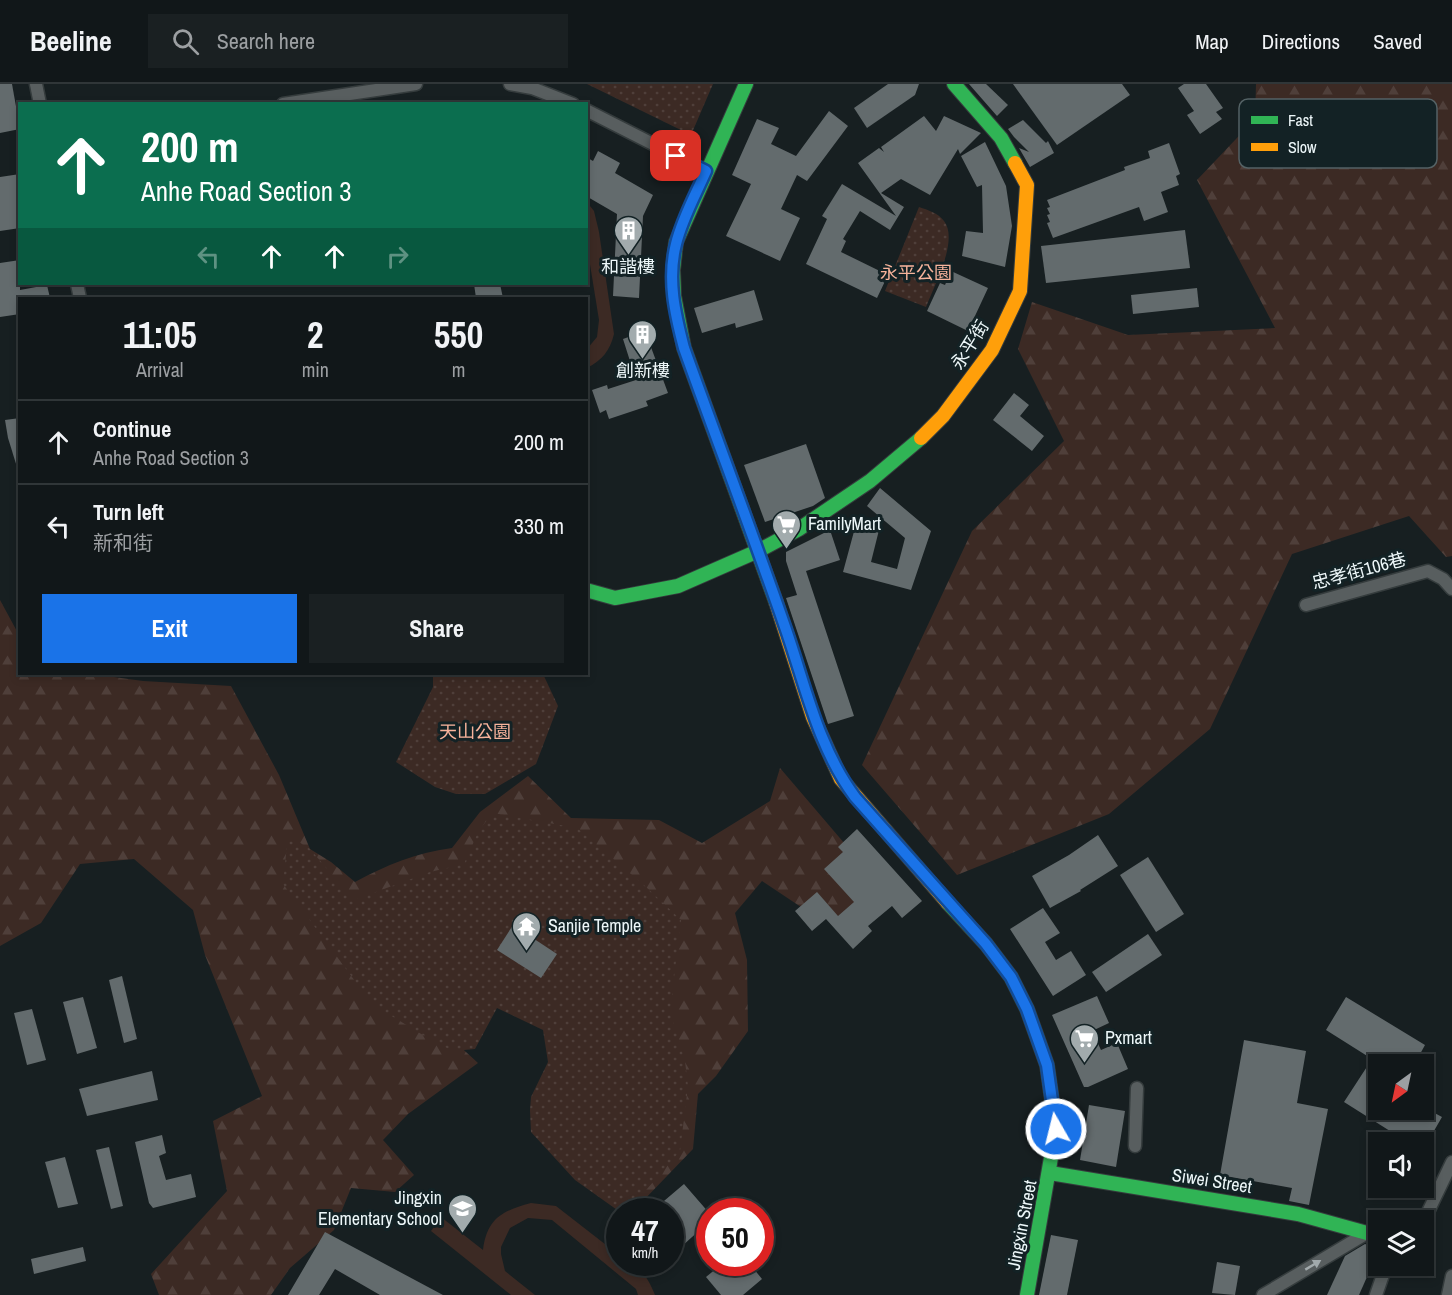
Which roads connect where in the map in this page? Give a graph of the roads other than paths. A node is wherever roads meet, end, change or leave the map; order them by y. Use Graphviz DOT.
graph roads {
  1 [pos="36,84"];
  2 [pos="416,84"];
  3 [pos="510,84"];
  4 [pos="746,84"];
  5 [pos="954,84"];
  6 [pos="40,102"];
  7 [pos="297,102"];
  8 [pos="568,102"];
  9 [pos="588,111"];
  10 [pos="706,171"];
  11 [pos="758,551"];
  12 [pos="1452,589"];
  13 [pos="588,591"];
  14 [pos="1306,605"];
  15 [pos="1137,1088"];
  16 [pos="1135,1146"];
  17 [pos="1452,1162"];
  18 [pos="1050,1173"];
  19 [pos="1429,1210"];
  20 [pos="1368,1232"];
  21 [pos="1368,1236"];
  22 [pos="1383,1276"];
  23 [pos="1452,1276"];
  24 [pos="1027,1295"];
  25 [pos="1263,1295"];
  26 [pos="1376,1295"];
  27 [pos="1448,1295"];
  1 -- 6 [label="street"];
  2 -- 7 [label="street"];
  3 -- 8 [label="street"];
  4 -- 10 [label="main road, Jingxin Street"];
  5 -- 11 [label="main road, 永平街"];
  9 -- 10 [label="street"];
  10 -- 11 [label="main road, Jingxin Street"];
  11 -- 13 [label="main road, 永平街"];
  11 -- 18 [label="main road, Jingxin Street"];
  12 -- 14 [label="street, 忠孝街106巷"];
  15 -- 16 [label="street"];
  17 -- 19 [label="street"];
  18 -- 20 [label="main road, Siwei Street"];
  18 -- 24 [label="main road, Jingxin Street"];
  25 -- 21 [label="street, one-way"];
  22 -- 26 [label="street"];
  23 -- 27 [label="street"];
}
